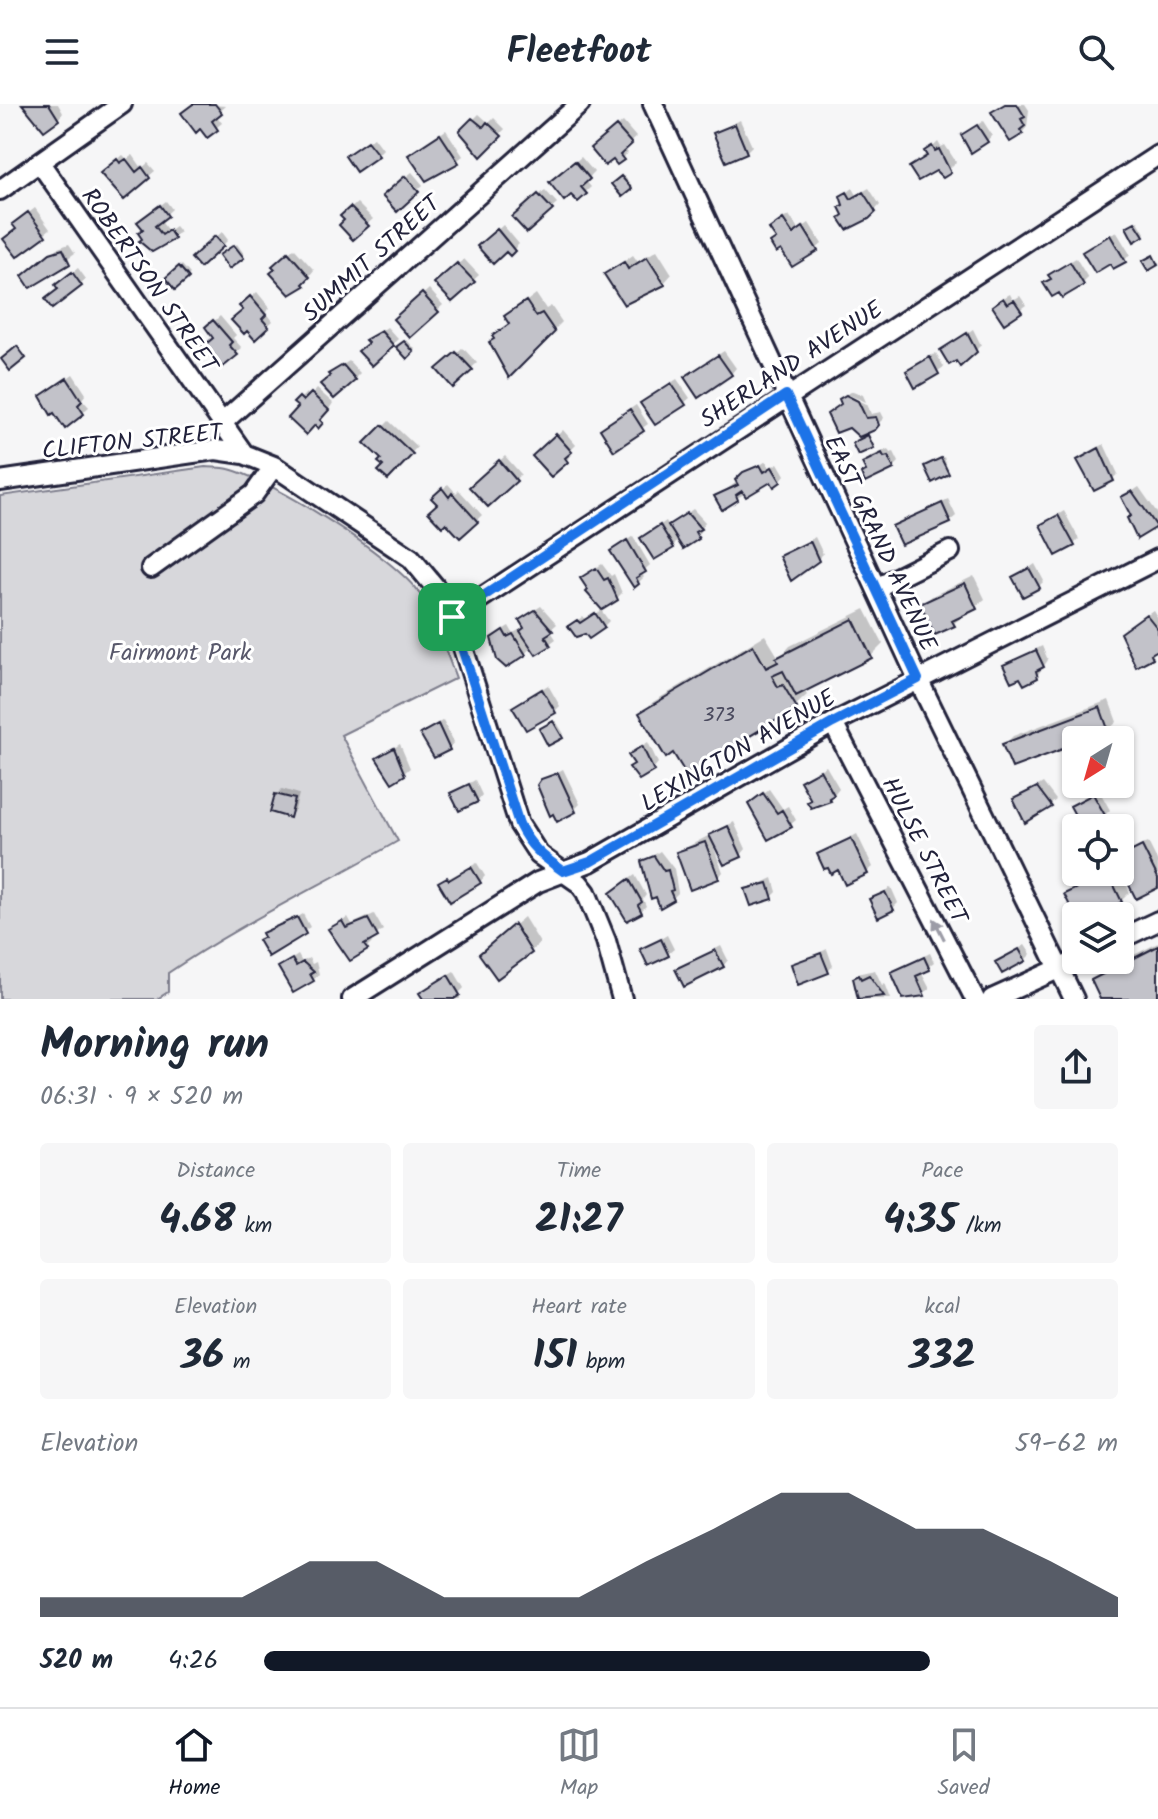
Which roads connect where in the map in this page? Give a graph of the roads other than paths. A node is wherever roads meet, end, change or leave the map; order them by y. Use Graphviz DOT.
graph roads {
  1 [pos="122,104"];
  2 [pos="580,104"];
  3 [pos="653,104"];
  4 [pos="1158,155"];
  5 [pos="40,163"];
  6 [pos="0,190"];
  7 [pos="786,395"];
  8 [pos="222,423"];
  9 [pos="244,454"];
  10 [pos="274,466"];
  11 [pos="0,481"];
  12 [pos="950,551"];
  13 [pos="1158,559"];
  14 [pos="151,568"];
  15 [pos="876,588"];
  16 [pos="452,617"];
  17 [pos="918,679"];
  18 [pos="833,723"];
  19 [pos="563,871"];
  20 [pos="1158,921"];
  21 [pos="1134,932"];
  22 [pos="1062,968"];
  23 [pos="1059,969"];
  24 [pos="352,999"];
  25 [pos="622,999"];
  26 [pos="975,999"];
  27 [pos="992,999"];
  28 [pos="1074,999"];
  1 -- 5 [label="street"];
  2 -- 8 [label="street, SUMMIT STREET"];
  3 -- 7 [label="street, EAST GRAND AVENUE"];
  4 -- 7 [label="street, SHERLAND AVENUE"];
  5 -- 6 [label="street"];
  5 -- 8 [label="street, ROBERTSON STREET"];
  7 -- 15 [label="street, EAST GRAND AVENUE"];
  7 -- 16 [label="street, SHERLAND AVENUE"];
  8 -- 9 [label="street"];
  9 -- 10 [label="street, CLIFTON STREET"];
  9 -- 11 [label="street, CLIFTON STREET"];
  10 -- 14 [label="street"];
  10 -- 16 [label="street, CLIFTON STREET"];
  12 -- 15 [label="street"];
  13 -- 17 [label="street, LEXINGTON AVENUE"];
  15 -- 17 [label="street, EAST GRAND AVENUE"];
  16 -- 19 [label="street, CLIFTON STREET"];
  17 -- 18 [label="street, LEXINGTON AVENUE"];
  17 -- 23 [label="street, EAST GRAND AVENUE"];
  18 -- 19 [label="street, LEXINGTON AVENUE"];
  26 -- 18 [label="street, HULSE STREET, one-way"];
  19 -- 24 [label="street, LEXINGTON AVENUE"];
  19 -- 25 [label="street, CLIFTON STREET"];
  20 -- 21 [label="street"];
  22 -- 23 [label="street"];
  23 -- 27 [label="street"];
  23 -- 28 [label="street, EAST GRAND AVENUE"];
}
